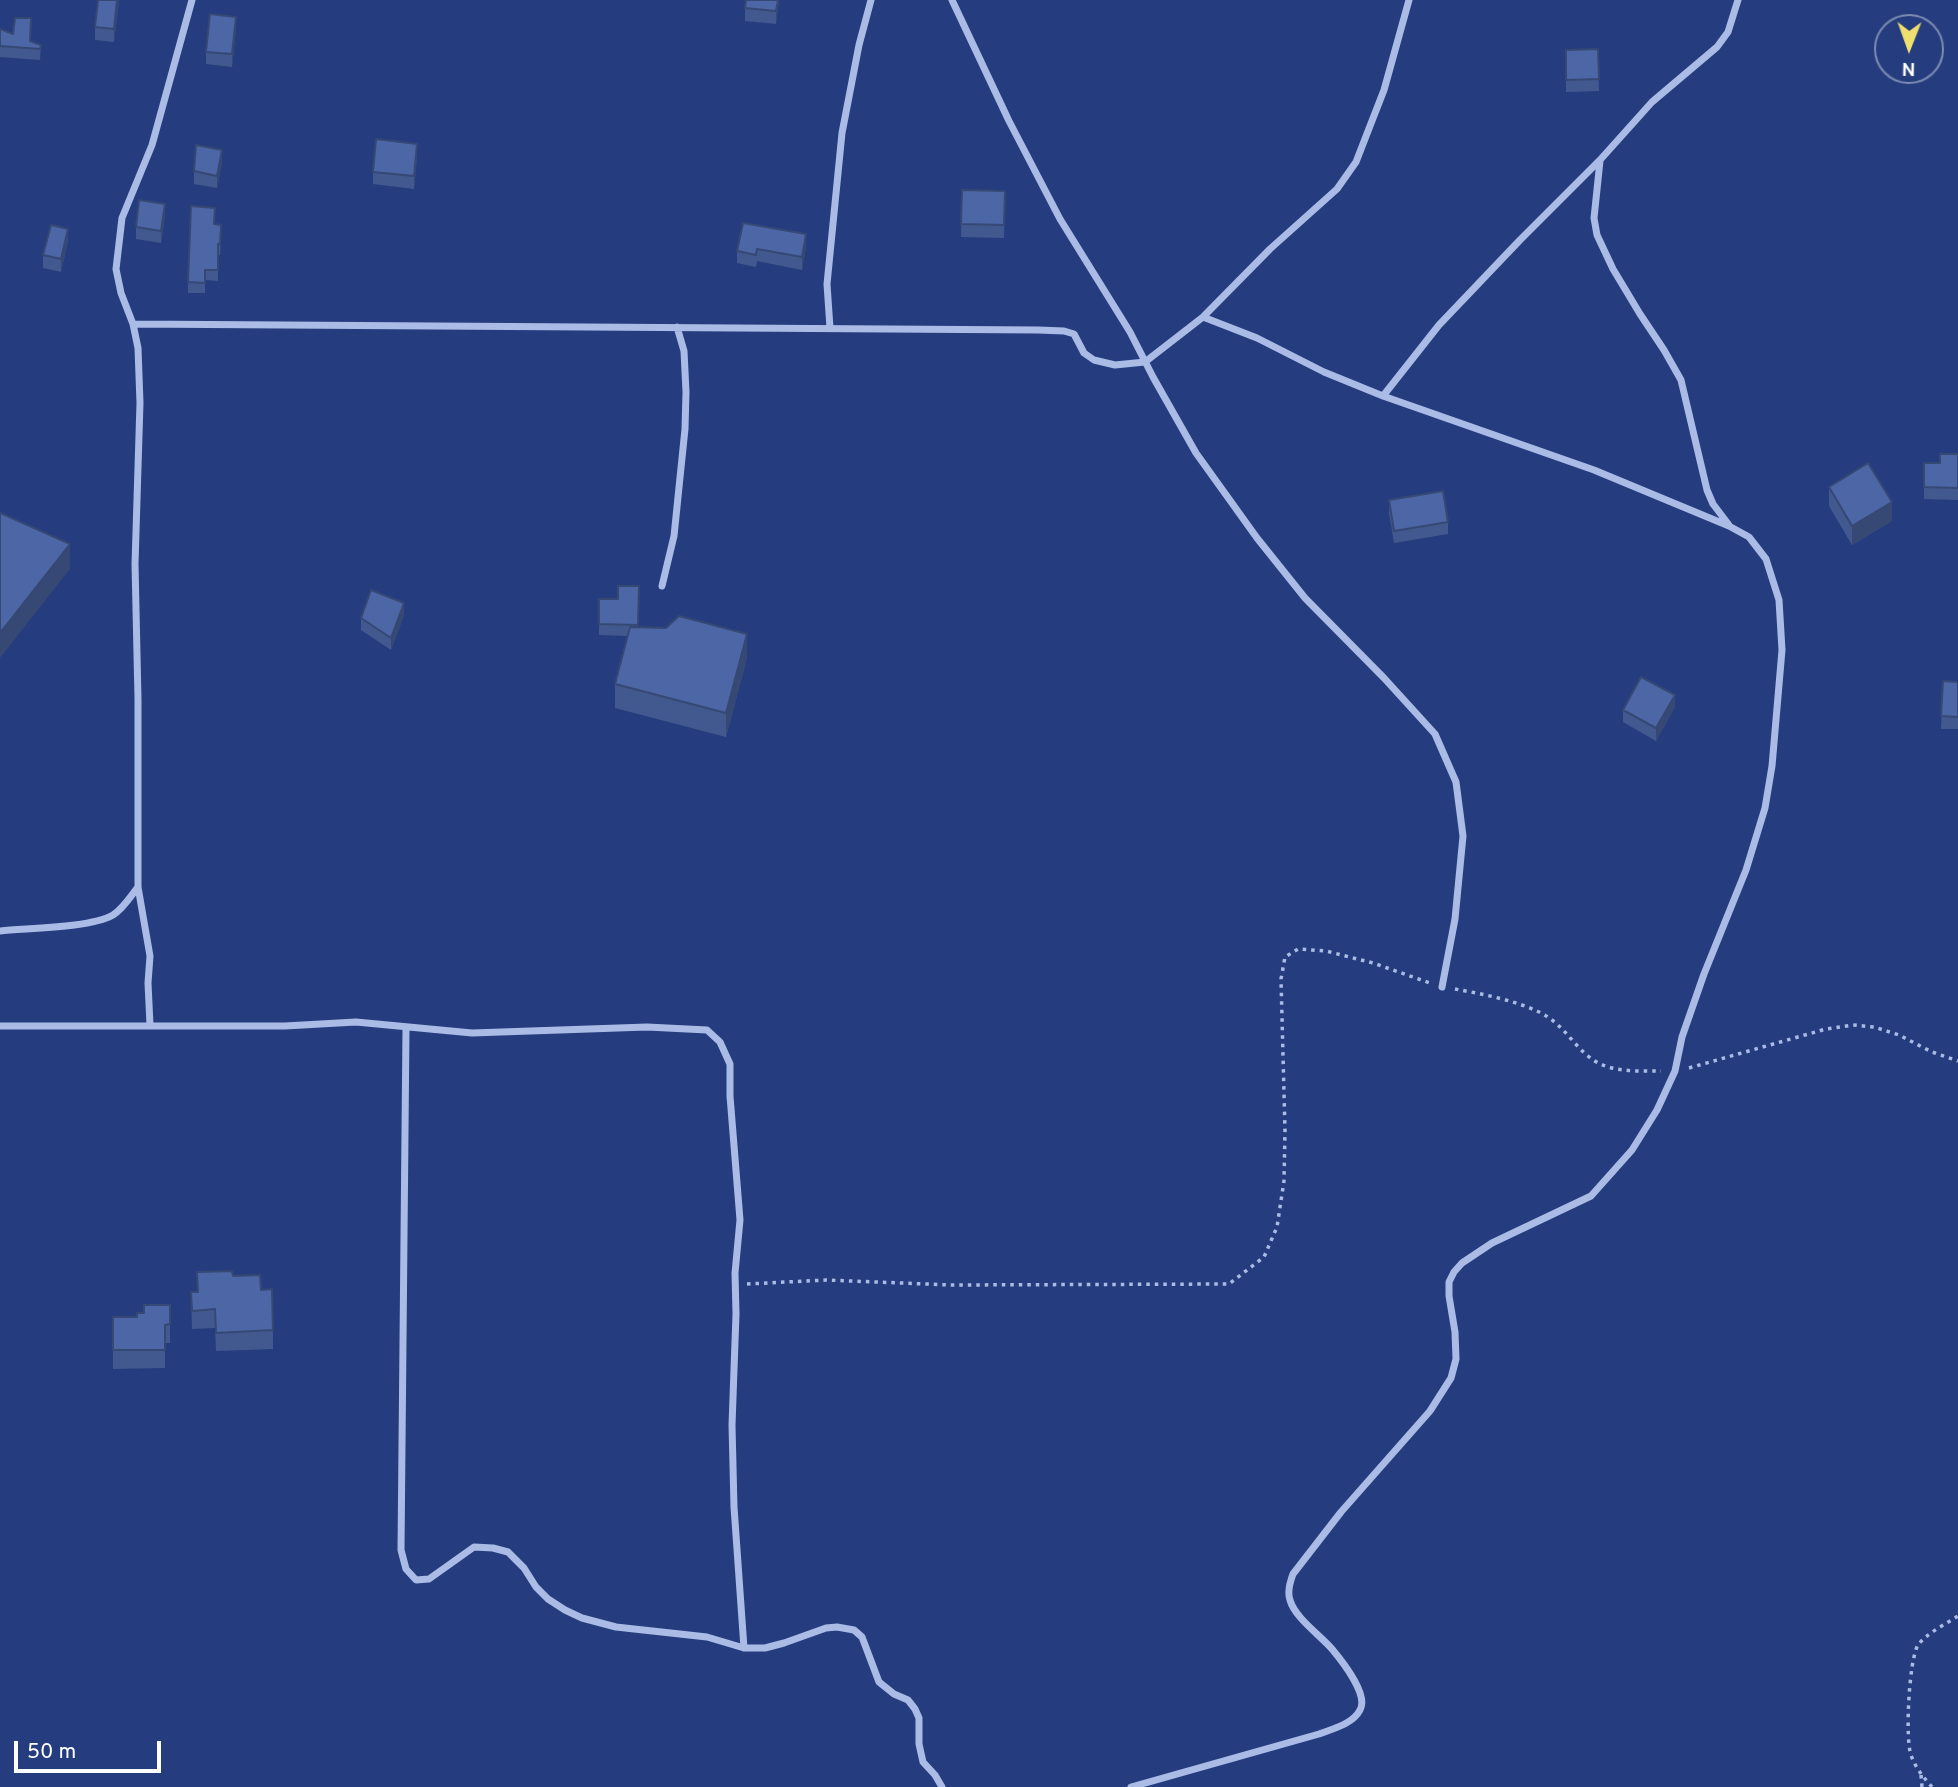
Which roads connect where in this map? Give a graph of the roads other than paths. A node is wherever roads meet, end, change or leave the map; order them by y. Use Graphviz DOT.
graph roads {
  1 [pos="192,0"];
  2 [pos="871,0"];
  3 [pos="952,0"];
  4 [pos="1409,0"];
  5 [pos="1738,0"];
  6 [pos="1600,160"];
  7 [pos="1203,317"];
  8 [pos="133,324"];
  9 [pos="677,327"];
  10 [pos="830,328"];
  11 [pos="1145,362"];
  12 [pos="1382,396"];
  13 [pos="1729,526"];
  14 [pos="662,586"];
  15 [pos="138,887"];
  16 [pos="0,930"];
  17 [pos="1442,987"];
  18 [pos="150,1025"];
  19 [pos="0,1026"];
  20 [pos="406,1028"];
  21 [pos="744,1648"];
  22 [pos="1158,1784"];
  23 [pos="942,1787"];
  24 [pos="1131,1787"];
  1 -- 8 [label="street"];
  2 -- 10 [label="street"];
  3 -- 11 [label="street"];
  4 -- 7 [label="street"];
  5 -- 6 [label="street"];
  6 -- 12 [label="street"];
  6 -- 13 [label="street"];
  7 -- 11 [label="street"];
  7 -- 12 [label="street"];
  8 -- 9 [label="street"];
  8 -- 15 [label="street"];
  9 -- 10 [label="street"];
  9 -- 14 [label="street"];
  10 -- 11 [label="street"];
  11 -- 17 [label="street"];
  12 -- 13 [label="street"];
  13 -- 22 [label="street"];
  15 -- 16 [label="street"];
  15 -- 18 [label="street"];
  18 -- 19 [label="street"];
  18 -- 20 [label="street"];
  20 -- 21 [label="street"];
  20 -- 21 [label="street"];
  21 -- 23 [label="street"];
  22 -- 24 [label="street"];
}
